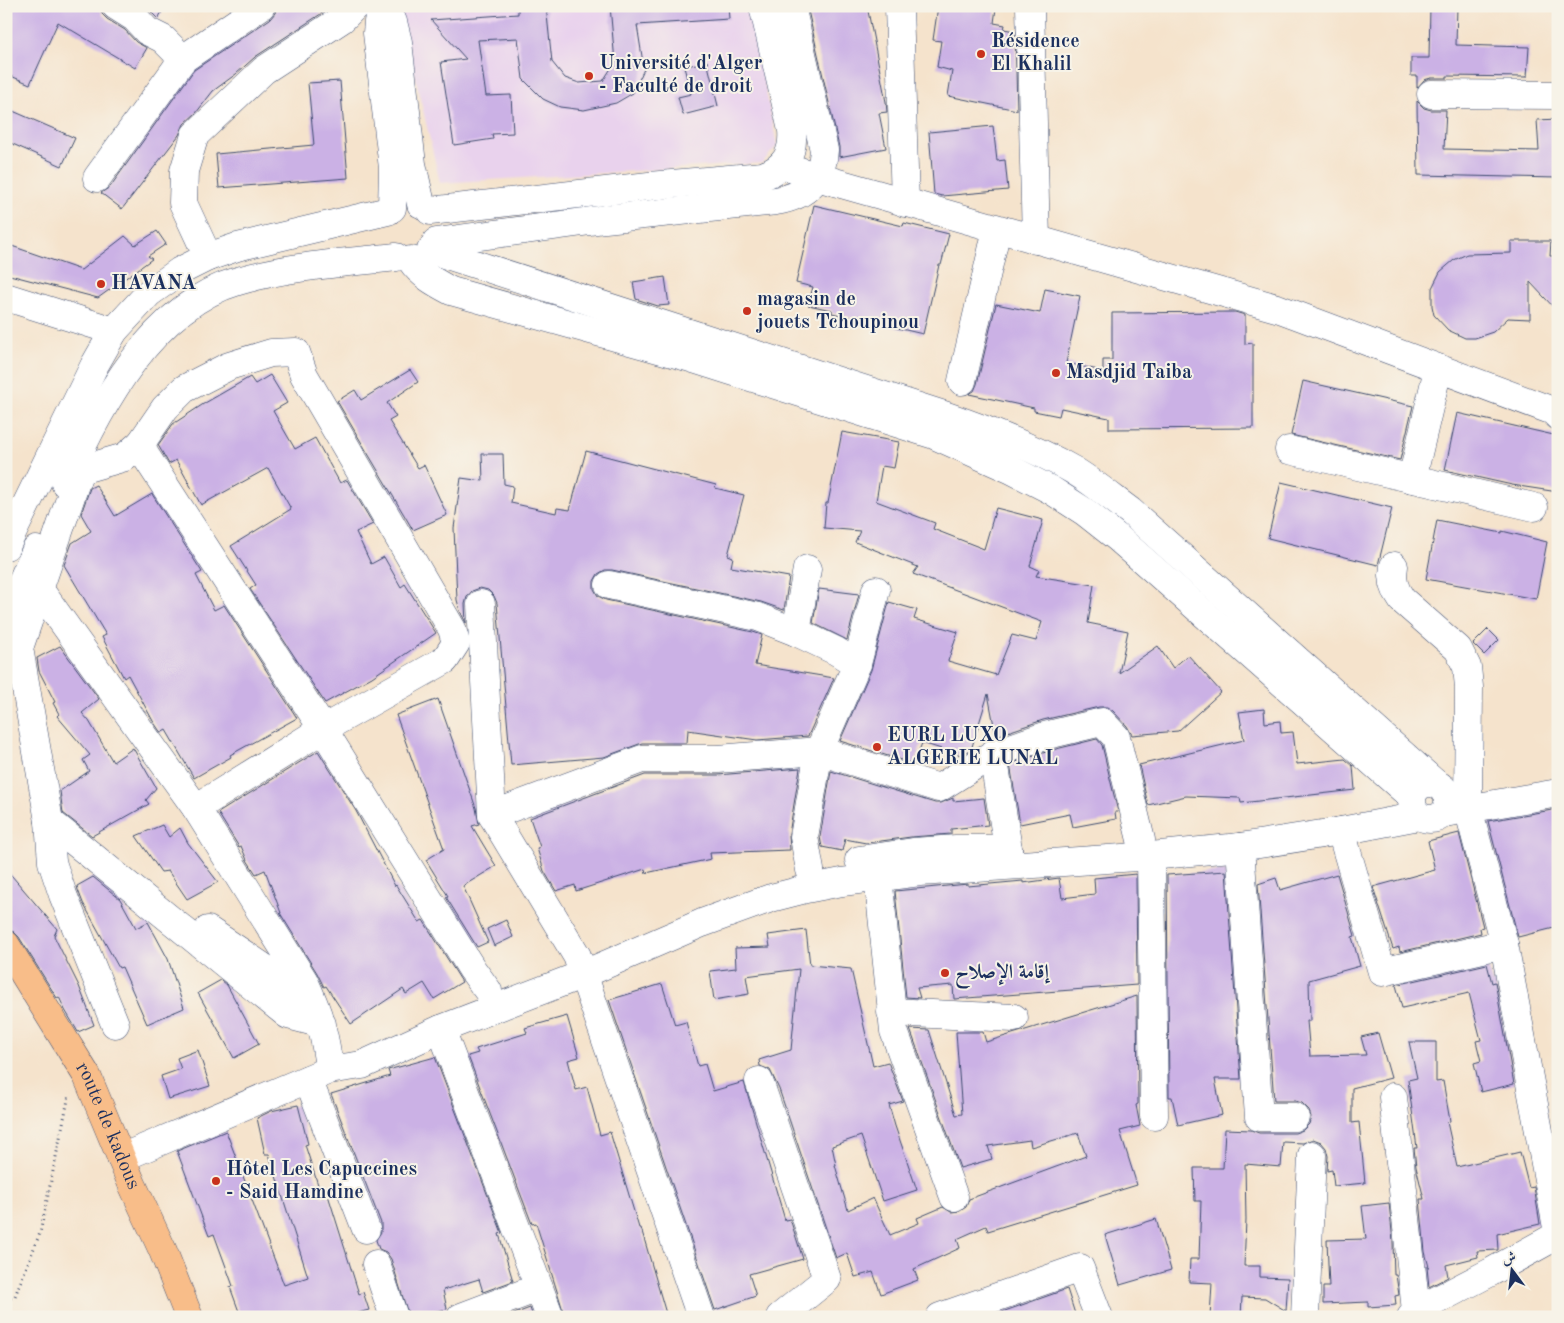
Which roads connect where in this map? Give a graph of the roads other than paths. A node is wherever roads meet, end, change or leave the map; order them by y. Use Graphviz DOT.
graph roads {
  1 [pos="116,6"];
  2 [pos="261,6"];
  3 [pos="355,6"];
  4 [pos="381,6"];
  5 [pos="386,6"];
  6 [pos="763,6"];
  7 [pos="791,6"];
  8 [pos="899,6"];
  9 [pos="1030,6"];
  10 [pos="183,59"];
  11 [pos="1431,94"];
  12 [pos="1558,95"];
  13 [pos="782,165"];
  14 [pos="816,177"];
  15 [pos="97,178"];
  16 [pos="905,203"];
  17 [pos="425,208"];
  18 [pos="390,209"];
  19 [pos="997,229"];
  20 [pos="1036,240"];
  21 [pos="418,252"];
  22 [pos="208,257"];
  23 [pos="6,296"];
  24 [pos="114,331"];
  25 [pos="1438,369"];
  26 [pos="962,381"];
  27 [pos="1558,416"];
  28 [pos="141,444"];
  29 [pos="1289,450"];
  30 [pos="1412,479"];
  31 [pos="1534,507"];
  32 [pos="6,546"];
  33 [pos="1394,566"];
  34 [pos="808,569"];
  35 [pos="609,585"];
  36 [pos="39,589"];
  37 [pos="876,590"];
  38 [pos="480,604"];
  39 [pos="6,617"];
  40 [pos="796,632"];
  41 [pos="857,664"];
  42 [pos="323,729"];
  43 [pos="818,751"];
  44 [pos="993,754"];
  45 [pos="1558,779"];
  46 [pos="1558,794"];
  47 [pos="1438,801"];
  48 [pos="196,808"];
  49 [pos="492,815"];
  50 [pos="49,821"];
  51 [pos="1342,831"];
  52 [pos="1240,847"];
  53 [pos="1146,848"];
  54 [pos="1008,849"];
  55 [pos="878,867"];
  56 [pos="810,870"];
  57 [pos="1504,944"];
  58 [pos="6,945"];
  59 [pos="581,965"];
  60 [pos="488,990"];
  61 [pos="891,1012"];
  62 [pos="319,1016"];
  63 [pos="1014,1018"];
  64 [pos="116,1024"];
  65 [pos="441,1029"];
  66 [pos="318,1074"];
  67 [pos="759,1082"];
  68 [pos="1393,1097"];
  69 [pos="1154,1116"];
  70 [pos="1295,1117"];
  71 [pos="1312,1155"];
  72 [pos="121,1158"];
  73 [pos="954,1197"];
  74 [pos="366,1229"];
  75 [pos="1558,1234"];
  76 [pos="376,1264"];
  77 [pos="538,1288"];
  78 [pos="1413,1314"];
  79 [pos="189,1317"];
  80 [pos="394,1317"];
  81 [pos="462,1317"];
  82 [pos="550,1317"];
  83 [pos="701,1317"];
  84 [pos="780,1317"];
  85 [pos="940,1317"];
  86 [pos="1099,1317"];
  87 [pos="1306,1317"];
  1 -- 10 [label="street"];
  2 -- 10 [label="street"];
  3 -- 22 [label="street"];
  4 -- 18 [label="street"];
  5 -- 17 [label="street"];
  6 -- 13 [label="street"];
  7 -- 14 [label="street"];
  8 -- 16 [label="street"];
  9 -- 20 [label="street"];
  10 -- 15 [label="street"];
  11 -- 12 [label="street"];
  13 -- 14 [label="street"];
  13 -- 17 [label="street"];
  14 -- 16 [label="street"];
  14 -- 21 [label="street"];
  16 -- 19 [label="street"];
  17 -- 18 [label="street"];
  17 -- 21 [label="street"];
  18 -- 21 [label="street"];
  18 -- 22 [label="street"];
  19 -- 20 [label="street"];
  19 -- 26 [label="street"];
  20 -- 25 [label="street"];
  21 -- 39 [label="street"];
  21 -- 47 [label="street"];
  22 -- 24 [label="street"];
  23 -- 24 [label="street"];
  24 -- 32 [label="street"];
  25 -- 27 [label="street"];
  25 -- 30 [label="street"];
  28 -- 36 [label="street"];
  28 -- 42 [label="street"];
  28 -- 42 [label="street"];
  29 -- 30 [label="street"];
  30 -- 31 [label="street"];
  33 -- 47 [label="street"];
  34 -- 40 [label="street"];
  35 -- 40 [label="street"];
  36 -- 48 [label="street"];
  36 -- 50 [label="street"];
  37 -- 41 [label="street"];
  38 -- 49 [label="street"];
  40 -- 41 [label="street"];
  41 -- 43 [label="street"];
  42 -- 48 [label="street"];
  42 -- 60 [label="street"];
  43 -- 44 [label="street"];
  43 -- 49 [label="street"];
  43 -- 56 [label="street"];
  44 -- 53 [label="street"];
  44 -- 54 [label="street"];
  45 -- 47 [label="street"];
  46 -- 47 [label="street"];
  47 -- 51 [label="street"];
  47 -- 53 [label="street"];
  47 -- 57 [label="street"];
  48 -- 62 [label="street"];
  49 -- 59 [label="street"];
  50 -- 62 [label="street"];
  50 -- 64 [label="street"];
  51 -- 52 [label="street"];
  51 -- 57 [label="street"];
  52 -- 53 [label="street"];
  52 -- 70 [label="street"];
  53 -- 54 [label="street"];
  53 -- 55 [label="street"];
  53 -- 69 [label="street"];
  54 -- 55 [label="street"];
  55 -- 56 [label="street"];
  55 -- 59 [label="street"];
  55 -- 61 [label="street"];
  56 -- 59 [label="street"];
  57 -- 75 [label="street"];
  58 -- 72 [label="main road, route de kadous"];
  59 -- 60 [label="street"];
  59 -- 65 [label="street"];
  59 -- 83 [label="street"];
  60 -- 66 [label="street"];
  61 -- 63 [label="street"];
  61 -- 73 [label="street"];
  62 -- 66 [label="street"];
  65 -- 66 [label="street"];
  65 -- 77 [label="street"];
  66 -- 72 [label="street"];
  66 -- 74 [label="street"];
  67 -- 84 [label="street"];
  68 -- 78 [label="street"];
  71 -- 87 [label="street"];
  72 -- 79 [label="main road, route de kadous"];
  75 -- 78 [label="street"];
  76 -- 80 [label="street"];
  77 -- 81 [label="street"];
  77 -- 82 [label="street"];
  85 -- 86 [label="street"];
}
